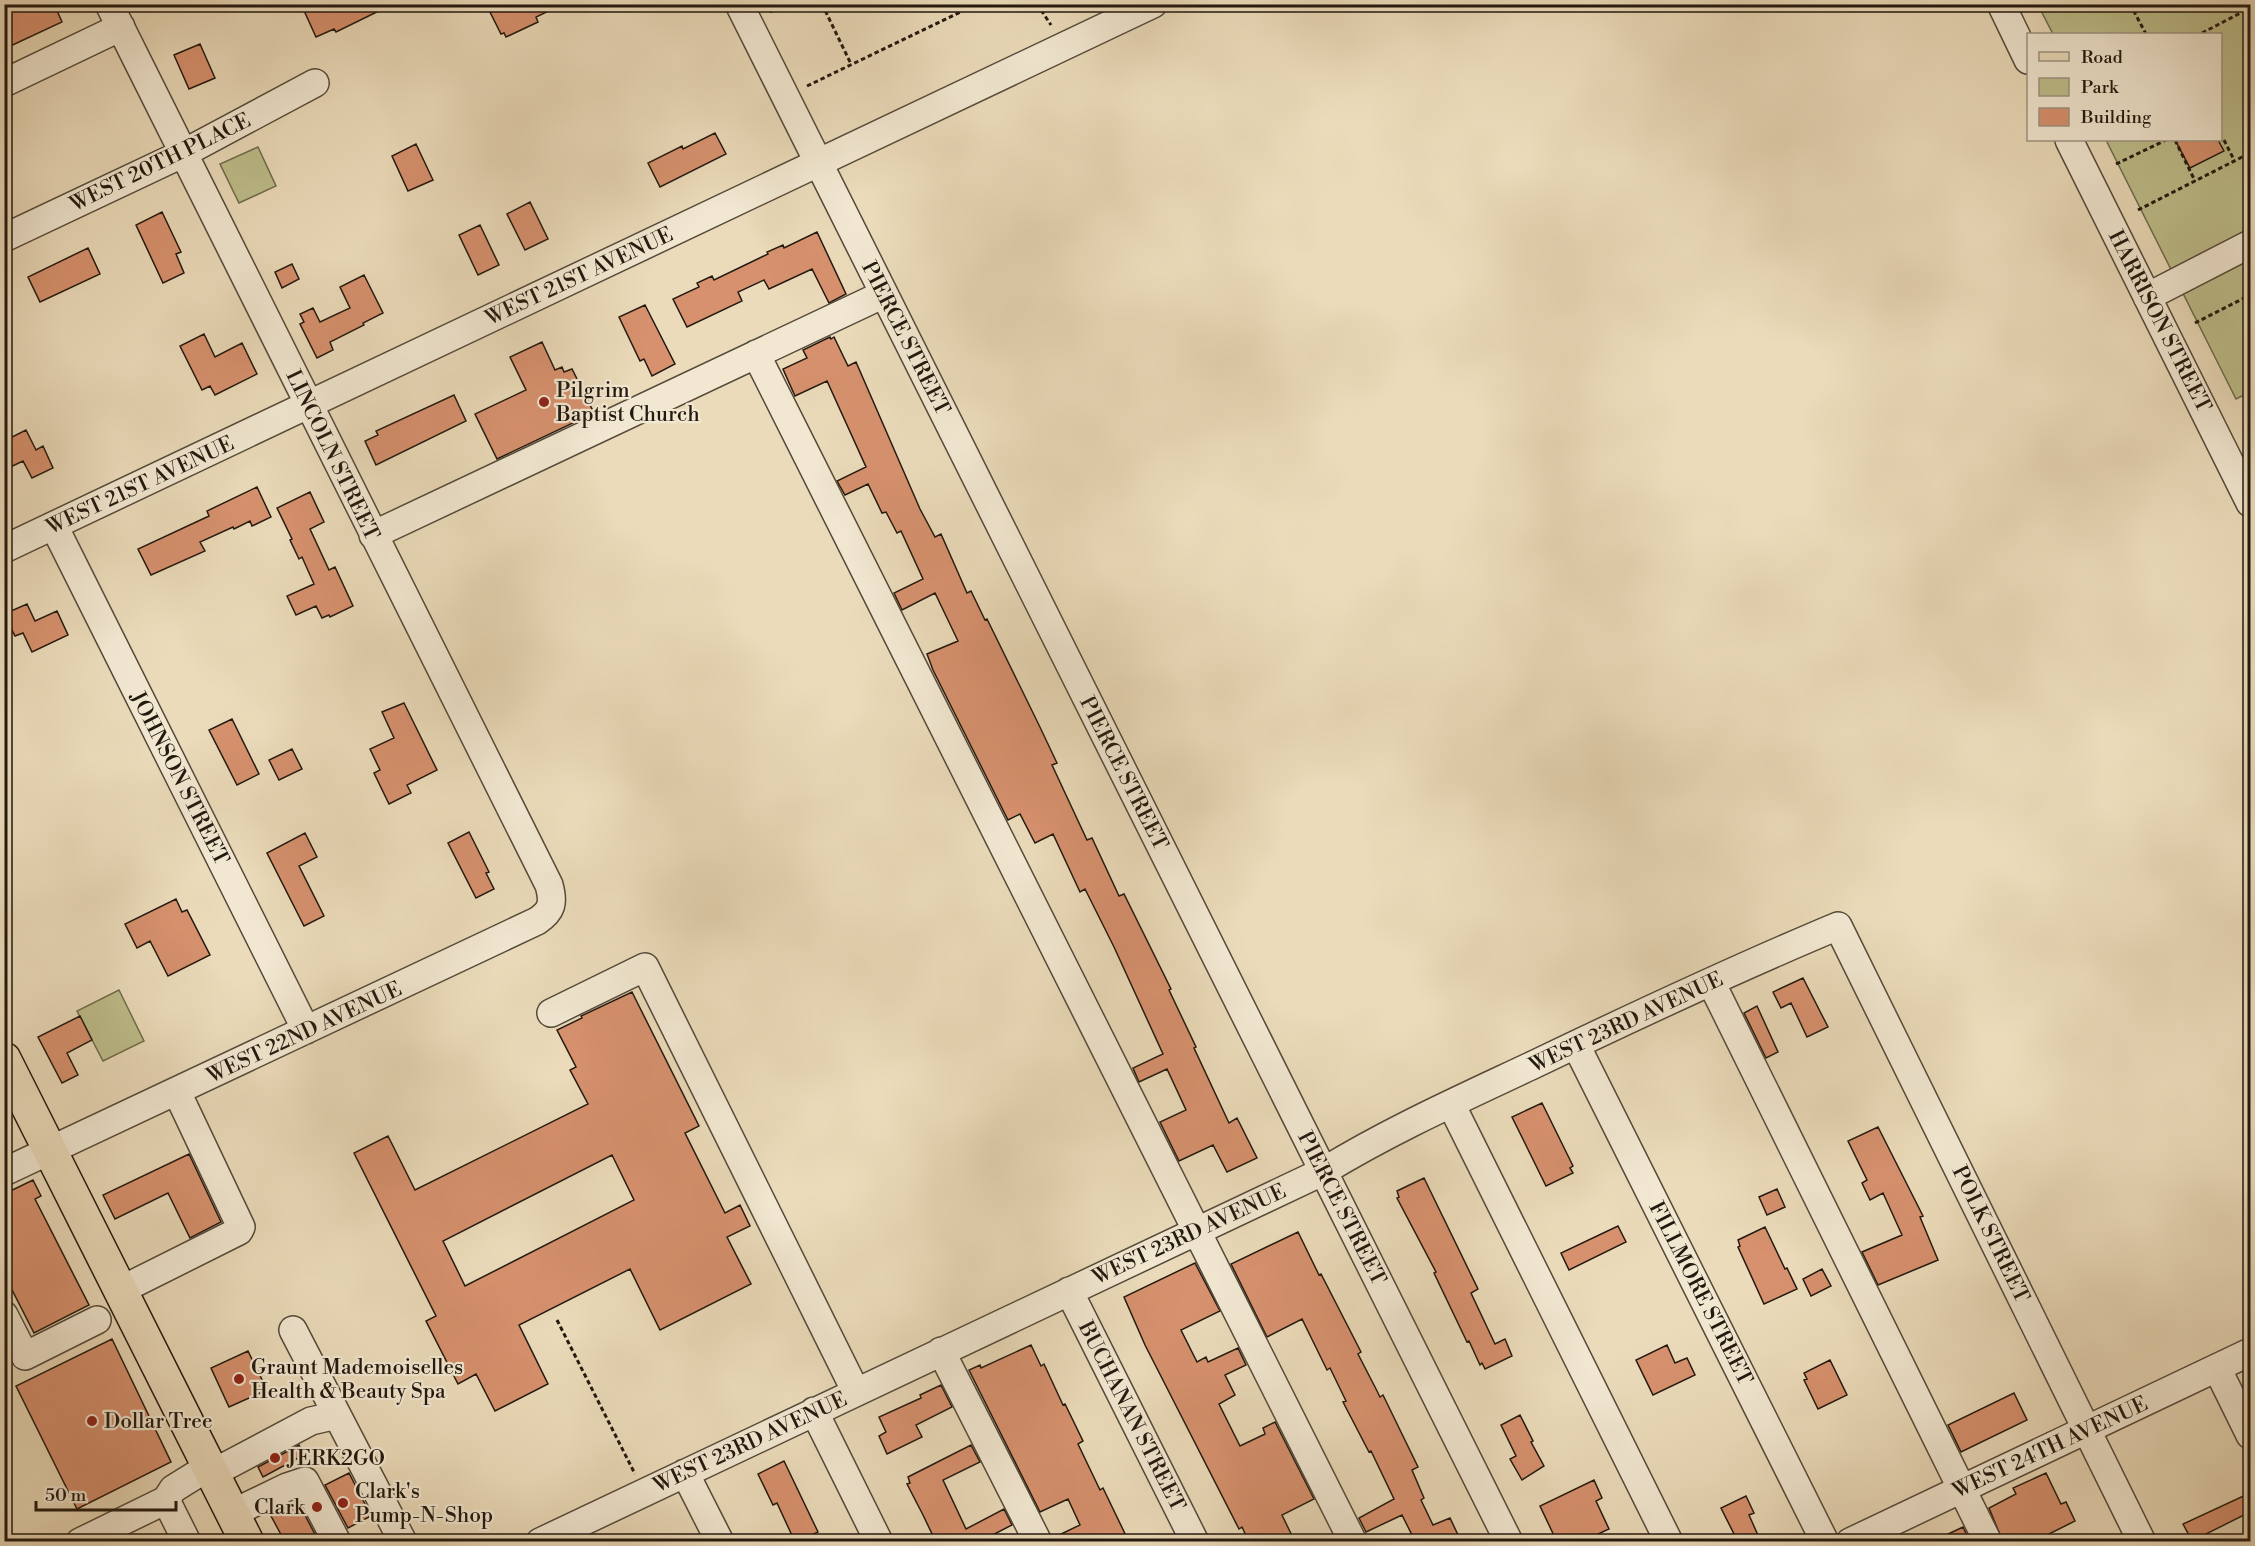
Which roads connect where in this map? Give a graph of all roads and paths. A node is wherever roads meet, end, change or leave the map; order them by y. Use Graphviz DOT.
graph roads {
  1 [pos="739,4"];
  2 [pos="785,4"];
  3 [pos="822,4"];
  4 [pos="977,4"];
  5 [pos="1037,4"];
  6 [pos="1153,4"];
  7 [pos="2001,4"];
  8 [pos="2045,4"];
  9 [pos="2130,4"];
  10 [pos="2250,8"];
  11 [pos="2037,9"];
  12 [pos="770,12"];
  13 [pos="115,16"];
  14 [pos="1051,25"];
  15 [pos="2145,33"];
  16 [pos="2202,33"];
  17 [pos="2027,58"];
  18 [pos="851,64"];
  19 [pos="4,83"];
  20 [pos="315,83"];
  21 [pos="807,86"];
  22 [pos="2224,140"];
  23 [pos="2069,141"];
  24 [pos="2164,141"];
  25 [pos="2175,141"];
  26 [pos="184,153"];
  27 [pos="2250,153"];
  28 [pos="2235,161"];
  29 [pos="819,163"];
  30 [pos="2116,164"];
  31 [pos="2195,181"];
  32 [pos="2138,210"];
  33 [pos="4,238"];
  34 [pos="2250,244"];
  35 [pos="884,294"];
  36 [pos="2250,295"];
  37 [pos="2147,297"];
  38 [pos="2195,323"];
  39 [pos="756,354"];
  40 [pos="309,405"];
  41 [pos="2250,503"];
  42 [pos="54,526"];
  43 [pos="373,535"];
  44 [pos="4,549"];
  45 [pos="552,906"];
  46 [pos="1838,926"];
  47 [pos="1711,982"];
  48 [pos="550,1013"];
  49 [pos="306,1030"];
  50 [pos="1576,1045"];
  51 [pos="4,1059"];
  52 [pos="177,1092"];
  53 [pos="1451,1104"];
  54 [pos="51,1152"];
  55 [pos="1324,1171"];
  56 [pos="4,1172"];
  57 [pos="1197,1231"];
  58 [pos="121,1290"];
  59 [pos="1069,1291"];
  60 [pos="4,1315"];
  61 [pos="97,1320"];
  62 [pos="557,1320"];
  63 [pos="293,1330"];
  64 [pos="942,1351"];
  65 [pos="2250,1352"];
  66 [pos="2217,1368"];
  67 [pos="856,1392"];
  68 [pos="814,1412"];
  69 [pos="337,1415"];
  70 [pos="2086,1430"];
  71 [pos="2250,1435"];
  72 [pos="211,1470"];
  73 [pos="685,1473"];
  74 [pos="1962,1489"];
  75 [pos="644,1492"];
  76 [pos="166,1500"];
  77 [pos="240,1527"];
  78 [pos="554,1539"];
  79 [pos="80,1542"];
  80 [pos="187,1542"];
  81 [pos="337,1542"];
  82 [pos="403,1542"];
  83 [pos="720,1542"];
  84 [pos="879,1542"];
  85 [pos="1038,1542"];
  86 [pos="1195,1542"];
  87 [pos="1353,1542"];
  88 [pos="1509,1542"];
  89 [pos="1669,1542"];
  90 [pos="1825,1542"];
  91 [pos="1850,1542"];
  92 [pos="1988,1542"];
  93 [pos="2142,1542"];
  1 -- 29 [label="street, PIERCE STREET"];
  2 -- 12 [label="path"];
  3 -- 18 [label="path"];
  4 -- 18 [label="path"];
  5 -- 14 [label="path"];
  6 -- 29 [label="street, WEST 21ST AVENUE"];
  7 -- 17 [label="street"];
  8 -- 11 [label="path"];
  9 -- 15 [label="path"];
  10 -- 16 [label="path"];
  13 -- 19 [label="street"];
  13 -- 26 [label="street, LINCOLN STREET"];
  18 -- 21 [label="path"];
  20 -- 26 [label="street, WEST 20TH PLACE"];
  22 -- 28 [label="path"];
  23 -- 37 [label="street, HARRISON STREET"];
  24 -- 30 [label="path"];
  25 -- 31 [label="path"];
  26 -- 33 [label="street, WEST 20TH PLACE"];
  26 -- 40 [label="street, LINCOLN STREET"];
  27 -- 28 [label="path"];
  28 -- 31 [label="path"];
  29 -- 35 [label="street, PIERCE STREET"];
  29 -- 40 [label="street, WEST 21ST AVENUE"];
  31 -- 32 [label="path"];
  34 -- 37 [label="street"];
  35 -- 39 [label="street"];
  35 -- 55 [label="street, PIERCE STREET"];
  36 -- 38 [label="path"];
  37 -- 41 [label="street, HARRISON STREET"];
  39 -- 43 [label="street"];
  39 -- 57 [label="street"];
  40 -- 42 [label="street, WEST 21ST AVENUE"];
  40 -- 43 [label="street, LINCOLN STREET"];
  42 -- 44 [label="street, WEST 21ST AVENUE"];
  42 -- 49 [label="street, JOHNSON STREET"];
  43 -- 45 [label="street, LINCOLN STREET"];
  45 -- 49 [label="street, WEST 22ND AVENUE"];
  46 -- 47 [label="street, WEST 23RD AVENUE"];
  46 -- 70 [label="street, POLK STREET"];
  47 -- 50 [label="street, WEST 23RD AVENUE"];
  47 -- 74 [label="street"];
  48 -- 67 [label="street"];
  49 -- 52 [label="street, WEST 22ND AVENUE"];
  50 -- 53 [label="street, WEST 23RD AVENUE"];
  50 -- 90 [label="street, FILLMORE STREET"];
  51 -- 54 [label="main road"];
  52 -- 54 [label="street, WEST 22ND AVENUE"];
  52 -- 58 [label="street"];
  53 -- 55 [label="street, WEST 23RD AVENUE"];
  53 -- 89 [label="street"];
  54 -- 56 [label="street, WEST 22ND AVENUE"];
  54 -- 58 [label="main road"];
  55 -- 57 [label="street, WEST 23RD AVENUE"];
  55 -- 88 [label="street, PIERCE STREET"];
  57 -- 59 [label="street, WEST 23RD AVENUE"];
  57 -- 87 [label="street"];
  58 -- 72 [label="main road"];
  59 -- 64 [label="street, WEST 23RD AVENUE"];
  59 -- 86 [label="street, BUCHANAN STREET"];
  60 -- 61 [label="street"];
  62 -- 75 [label="path"];
  63 -- 69 [label="street"];
  64 -- 67 [label="street, WEST 23RD AVENUE"];
  64 -- 85 [label="street"];
  65 -- 66 [label="street, WEST 24TH AVENUE"];
  66 -- 70 [label="street, WEST 24TH AVENUE"];
  66 -- 71 [label="street"];
  67 -- 68 [label="street, WEST 23RD AVENUE"];
  68 -- 73 [label="street, WEST 23RD AVENUE"];
  68 -- 84 [label="street"];
  69 -- 72 [label="street"];
  69 -- 82 [label="street"];
  70 -- 74 [label="street, WEST 24TH AVENUE"];
  70 -- 93 [label="street, POLK STREET"];
  72 -- 76 [label="street"];
  72 -- 77 [label="main road"];
  73 -- 75 [label="street, WEST 23RD AVENUE"];
  73 -- 83 [label="street"];
  74 -- 91 [label="street, WEST 24TH AVENUE"];
  74 -- 92 [label="street"];
  75 -- 78 [label="street, WEST 23RD AVENUE"];
  76 -- 79 [label="street"];
  76 -- 80 [label="street"];
  77 -- 81 [label="street"];
}
